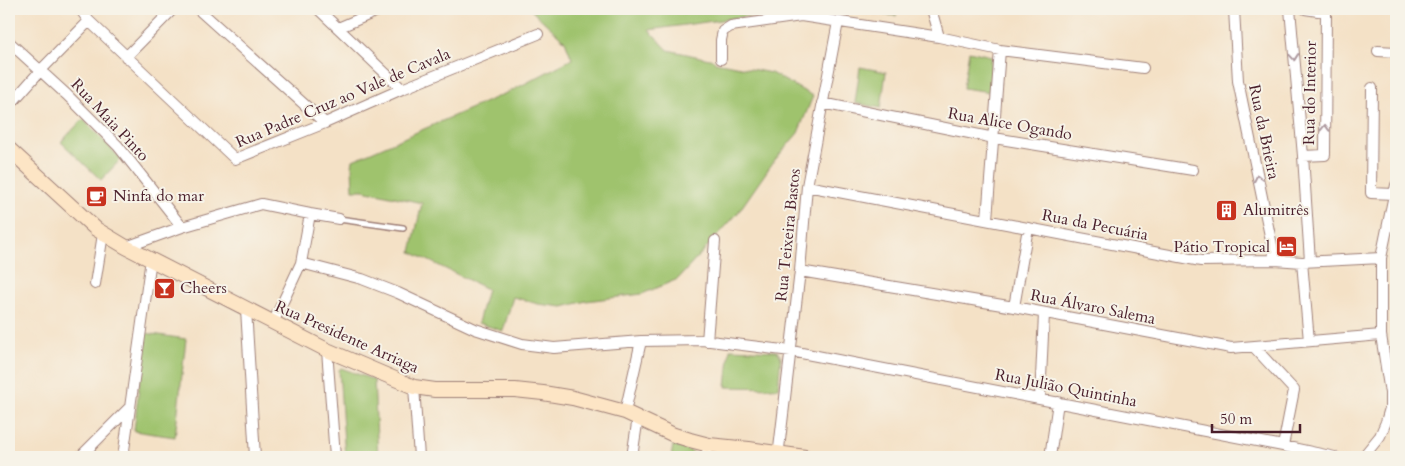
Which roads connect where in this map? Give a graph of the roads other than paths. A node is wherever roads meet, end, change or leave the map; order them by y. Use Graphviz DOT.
graph roads {
  1 [pos="80,9"];
  2 [pos="173,9"];
  3 [pos="198,9"];
  4 [pos="318,9"];
  5 [pos="382,9"];
  6 [pos="931,9"];
  7 [pos="1234,9"];
  8 [pos="1290,9"];
  9 [pos="1304,9"];
  10 [pos="1326,9"];
  11 [pos="90,21"];
  12 [pos="838,22"];
  13 [pos="338,28"];
  14 [pos="538,34"];
  15 [pos="939,36"];
  16 [pos="9,42"];
  17 [pos="1000,50"];
  18 [pos="1378,51"];
  19 [pos="1396,52"];
  20 [pos="126,56"];
  21 [pos="721,59"];
  22 [pos="1143,68"];
  23 [pos="40,71"];
  24 [pos="1372,88"];
  25 [pos="402,89"];
  26 [pos="822,103"];
  27 [pos="9,106"];
  28 [pos="326,123"];
  29 [pos="994,138"];
  30 [pos="9,149"];
  31 [pos="1303,156"];
  32 [pos="1193,170"];
  33 [pos="807,186"];
  34 [pos="1395,189"];
  35 [pos="310,214"];
  36 [pos="340,218"];
  37 [pos="987,219"];
  38 [pos="182,226"];
  39 [pos="403,228"];
  40 [pos="1028,228"];
  41 [pos="103,234"];
  42 [pos="715,241"];
  43 [pos="126,247"];
  44 [pos="1381,258"];
  45 [pos="151,259"];
  46 [pos="1275,260"];
  47 [pos="1306,262"];
  48 [pos="301,263"];
  49 [pos="800,271"];
  50 [pos="96,284"];
  51 [pos="1014,307"];
  52 [pos="246,309"];
  53 [pos="1044,314"];
  54 [pos="273,323"];
  55 [pos="1381,335"];
  56 [pos="640,341"];
  57 [pos="707,341"];
  58 [pos="1308,341"];
  59 [pos="1254,347"];
  60 [pos="327,350"];
  61 [pos="791,351"];
  62 [pos="414,387"];
  63 [pos="1040,399"];
  64 [pos="1058,402"];
  65 [pos="130,407"];
  66 [pos="631,415"];
  67 [pos="1284,446"];
  68 [pos="708,451"];
  69 [pos="778,455"];
  70 [pos="80,457"];
  71 [pos="123,457"];
  72 [pos="255,457"];
  73 [pos="335,457"];
  74 [pos="419,457"];
  75 [pos="632,457"];
  76 [pos="805,457"];
  77 [pos="1050,457"];
  78 [pos="1335,457"];
  79 [pos="1363,457"];
  1 -- 11 [label="street, Rua Padre Cruz ao Vale de Cavala"];
  2 -- 20 [label="street"];
  3 -- 28 [label="street"];
  4 -- 13 [label="street"];
  5 -- 13 [label="street"];
  6 -- 15 [label="street"];
  46 -- 7 [label="street, Rua da Brieira, one-way"];
  8 -- 31 [label="street, Rua do Interior, one-way"];
  9 -- 10 [label="street, Rua do Interior"];
  31 -- 10 [label="street, Rua do Interior, one-way"];
  11 -- 20 [label="street, Rua Padre Cruz ao Vale de Cavala"];
  11 -- 23 [label="street"];
  12 -- 15 [label="street"];
  12 -- 21 [label="street"];
  12 -- 26 [label="street, Rua Teixeira Bastos"];
  13 -- 25 [label="street"];
  14 -- 25 [label="street, Rua Padre Cruz ao Vale de Cavala"];
  15 -- 17 [label="street"];
  16 -- 23 [label="street, Rua Maia Pinto"];
  17 -- 22 [label="street"];
  17 -- 29 [label="street"];
  18 -- 19 [label="street"];
  20 -- 28 [label="street, Rua Padre Cruz ao Vale de Cavala"];
  23 -- 27 [label="street"];
  23 -- 38 [label="street, Rua Maia Pinto"];
  24 -- 34 [label="street"];
  25 -- 28 [label="street, Rua Padre Cruz ao Vale de Cavala"];
  26 -- 29 [label="street, Rua Alice Ogando"];
  26 -- 33 [label="street, Rua Teixeira Bastos"];
  29 -- 32 [label="street, Rua Alice Ogando"];
  29 -- 37 [label="street"];
  30 -- 41 [label="street, Rua Presidente Arriaga"];
  31 -- 47 [label="street, Rua do Interior"];
  33 -- 37 [label="street, Rua da Pecuária"];
  33 -- 49 [label="street, Rua Teixeira Bastos"];
  34 -- 44 [label="street"];
  35 -- 36 [label="street"];
  35 -- 38 [label="street"];
  35 -- 48 [label="street"];
  36 -- 39 [label="lane"];
  37 -- 40 [label="street, Rua da Pecuária"];
  38 -- 43 [label="street"];
  40 -- 46 [label="street, Rua da Pecuária"];
  40 -- 51 [label="street"];
  41 -- 43 [label="street, Rua Presidente Arriaga"];
  41 -- 50 [label="street"];
  42 -- 57 [label="street"];
  43 -- 45 [label="street, Rua Presidente Arriaga"];
  44 -- 47 [label="street, Rua da Pecuária"];
  44 -- 55 [label="street"];
  45 -- 52 [label="street, Rua Presidente Arriaga"];
  45 -- 65 [label="street"];
  46 -- 47 [label="street, Rua da Pecuária"];
  47 -- 58 [label="street, Rua do Interior"];
  48 -- 54 [label="street"];
  48 -- 56 [label="street, Rua Julião Quintinha"];
  49 -- 51 [label="street, Rua Álvaro Salema"];
  49 -- 61 [label="street, Rua Teixeira Bastos"];
  51 -- 53 [label="street, Rua Álvaro Salema"];
  52 -- 54 [label="street, Rua Presidente Arriaga"];
  52 -- 72 [label="street"];
  53 -- 59 [label="street, Rua Álvaro Salema"];
  53 -- 63 [label="street"];
  54 -- 60 [label="street, Rua Presidente Arriaga"];
  55 -- 58 [label="street, Rua Álvaro Salema"];
  55 -- 79 [label="street"];
  56 -- 57 [label="street, Rua Julião Quintinha"];
  56 -- 66 [label="street"];
  57 -- 61 [label="street, Rua Julião Quintinha"];
  58 -- 59 [label="street, Rua Álvaro Salema"];
  59 -- 67 [label="street"];
  60 -- 62 [label="street, Rua Presidente Arriaga"];
  60 -- 73 [label="street"];
  61 -- 63 [label="street, Rua Julião Quintinha"];
  61 -- 69 [label="street, Rua Teixeira Bastos"];
  62 -- 66 [label="street, Rua Presidente Arriaga"];
  62 -- 74 [label="street"];
  63 -- 64 [label="street, Rua Julião Quintinha"];
  64 -- 67 [label="street, Rua Julião Quintinha"];
  64 -- 77 [label="street"];
  65 -- 70 [label="street"];
  65 -- 71 [label="street"];
  66 -- 68 [label="street, Rua Presidente Arriaga"];
  66 -- 75 [label="street"];
  67 -- 78 [label="street, Rua Julião Quintinha"];
  68 -- 69 [label="street, Rua Presidente Arriaga"];
  69 -- 76 [label="street, Rua Presidente Arriaga"];
}
